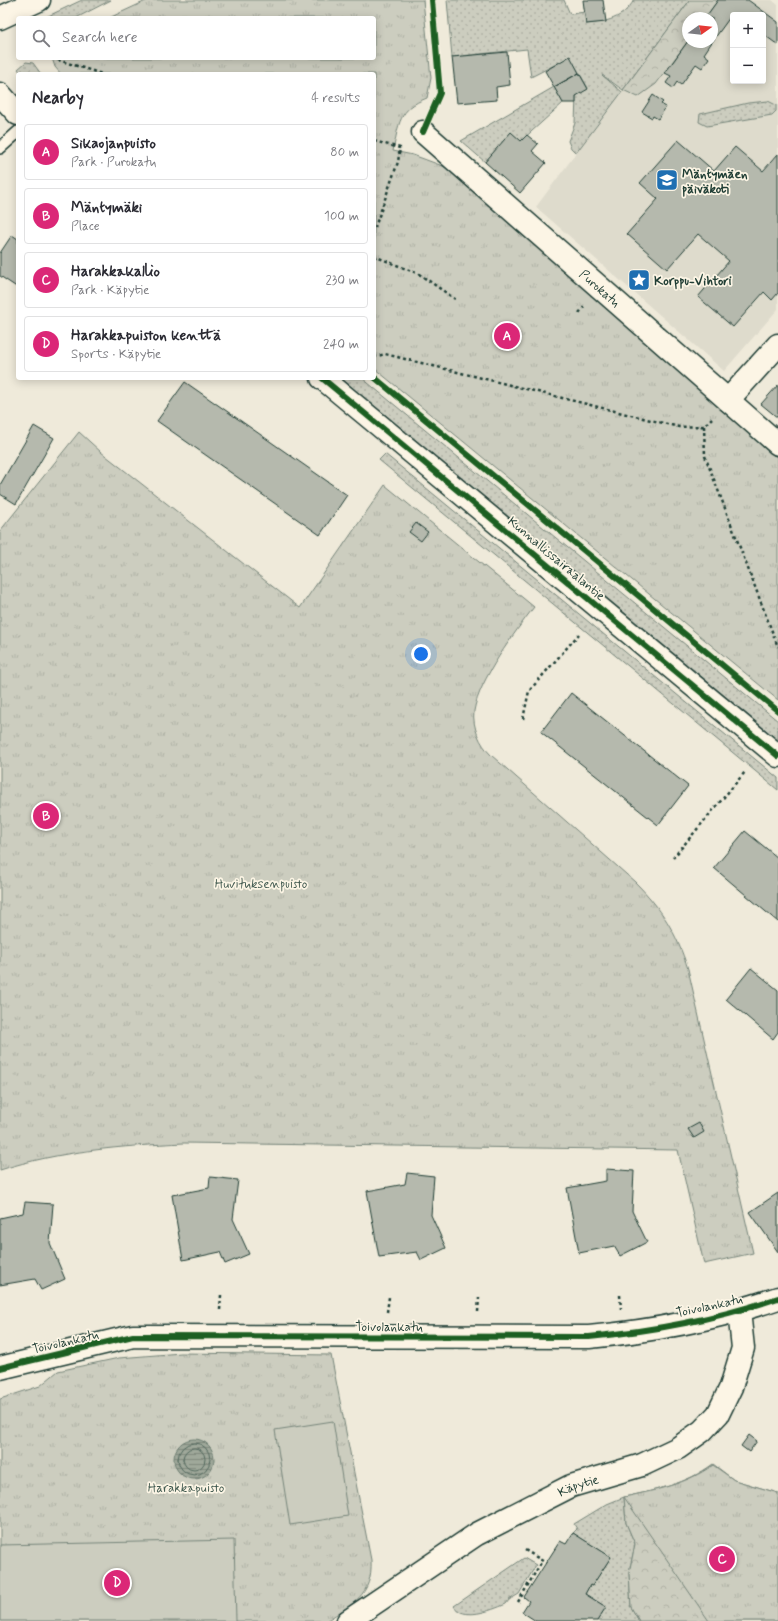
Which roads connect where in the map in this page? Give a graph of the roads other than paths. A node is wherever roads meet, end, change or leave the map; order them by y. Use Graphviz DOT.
graph roads {
  1 [pos="39,0"];
  2 [pos="0,18"];
  3 [pos="0,94"];
  4 [pos="16,112"];
  5 [pos="423,132"];
  6 [pos="16,134"];
  7 [pos="0,148"];
  8 [pos="778,344"];
  9 [pos="324,380"];
  10 [pos="728,400"];
  11 [pos="778,444"];
  12 [pos="778,756"];
  13 [pos="778,1298"];
  14 [pos="738,1311"];
  15 [pos="0,1368"];
  16 [pos="348,1621"];
  1 -- 2 [label="street"];
  3 -- 4 [label="street"];
  5 -- 10 [label="street, Purokatu"];
  6 -- 7 [label="lane"];
  8 -- 10 [label="street"];
  9 -- 12 [label="street, Kunnallissairaalantie"];
  10 -- 11 [label="street, Purokatu"];
  13 -- 14 [label="street, Toivolankatu"];
  14 -- 15 [label="street, Toivolankatu"];
  14 -- 16 [label="street, Käpytie"];
}
